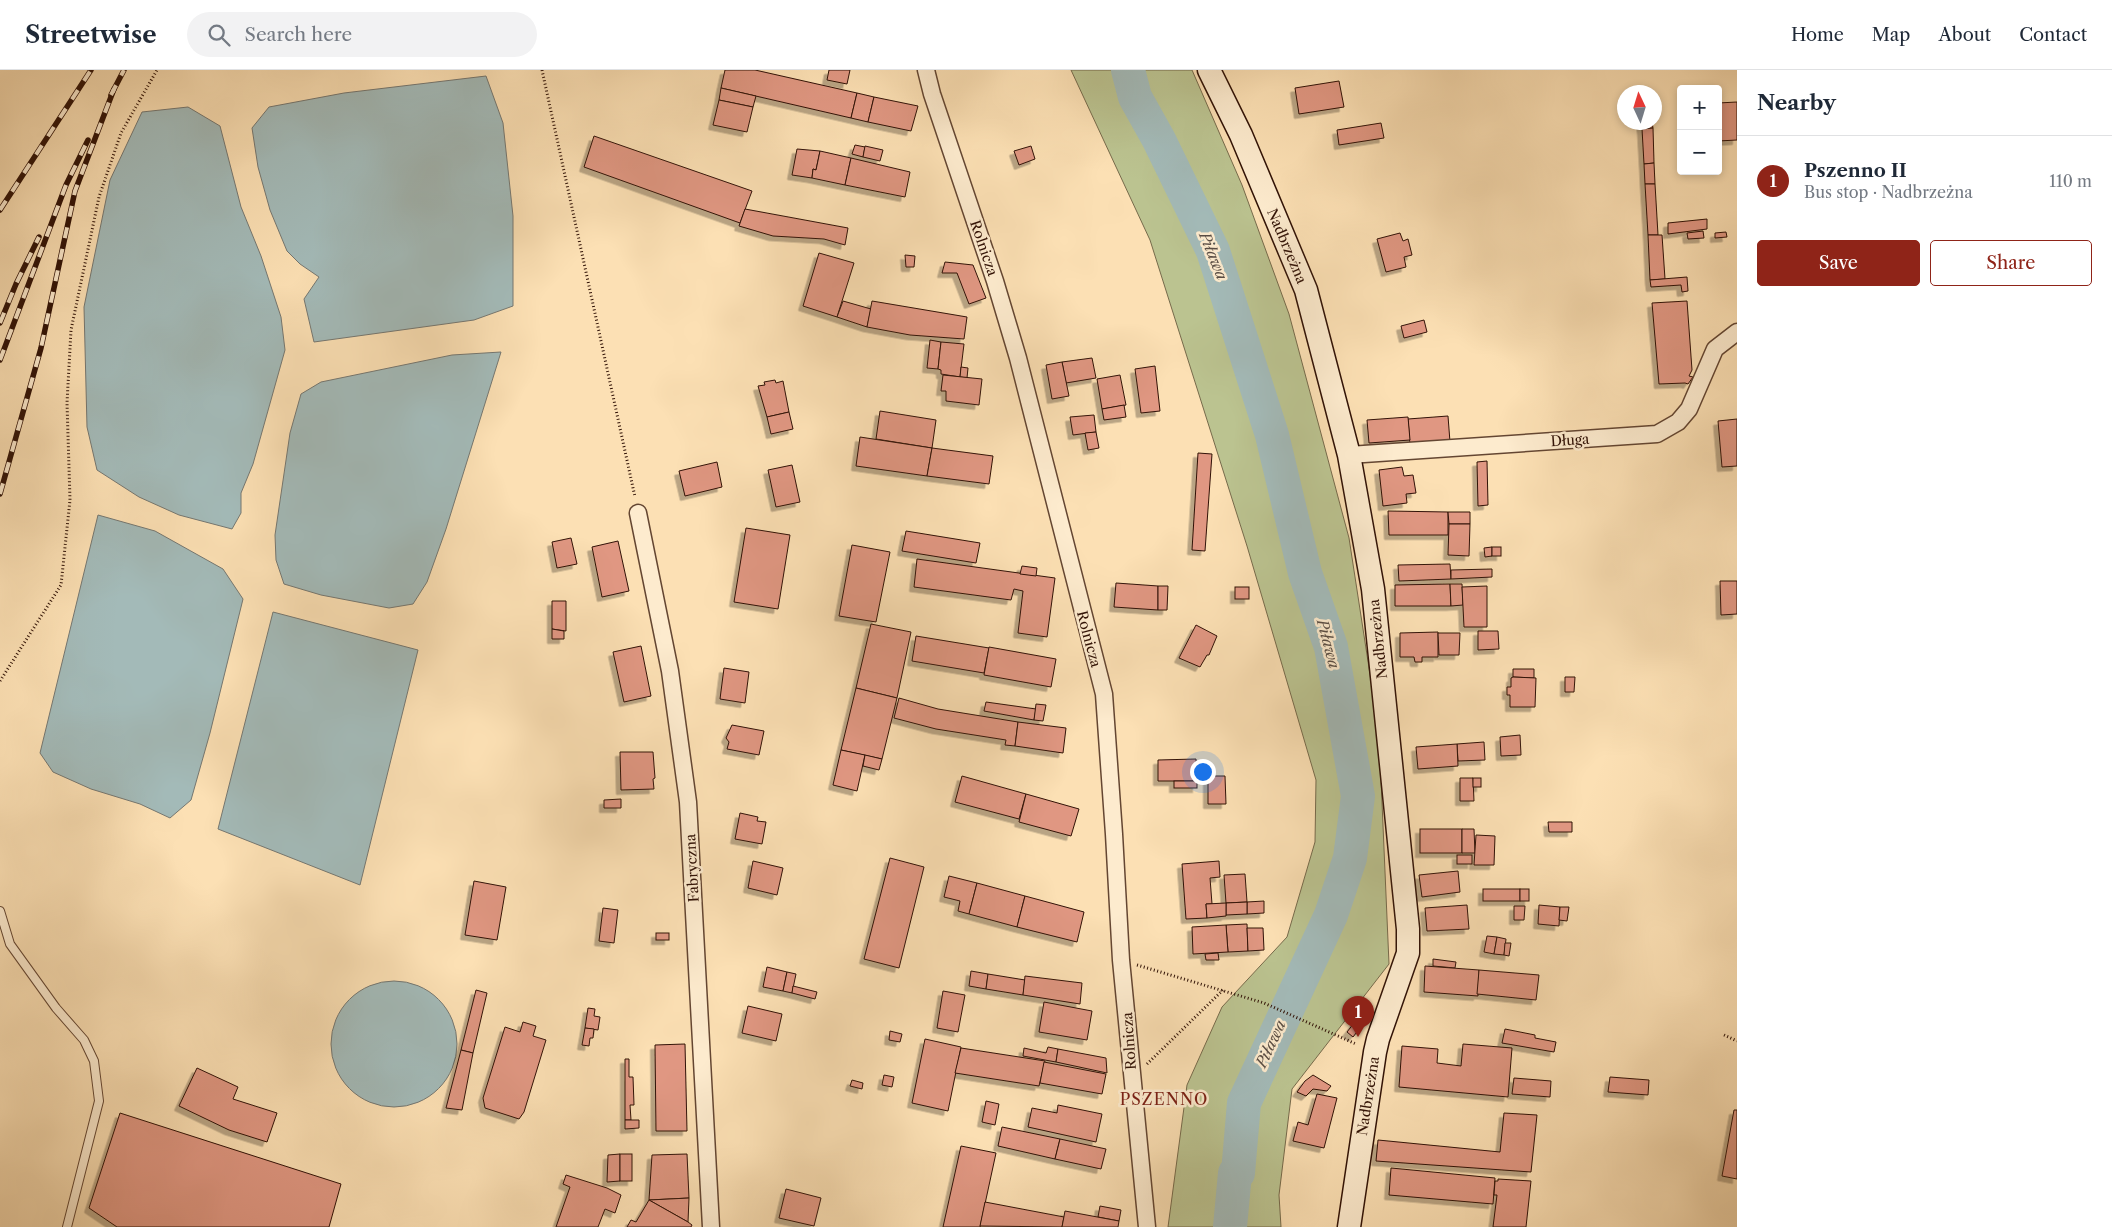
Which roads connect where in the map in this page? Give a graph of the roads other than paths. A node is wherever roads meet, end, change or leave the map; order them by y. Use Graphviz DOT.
graph roads {
  1 [pos="926,70"];
  2 [pos="1209,70"];
  3 [pos="1737,332"];
  4 [pos="1349,455"];
  5 [pos="638,512"];
  6 [pos="0,911"];
  7 [pos="67,1227"];
  8 [pos="711,1227"];
  9 [pos="1147,1227"];
  10 [pos="1349,1227"];
  1 -- 9 [label="street, Rolnicza"];
  2 -- 4 [label="street, Nadbrzeżna"];
  3 -- 4 [label="street, Długa"];
  4 -- 10 [label="street, Nadbrzeżna"];
  5 -- 8 [label="street, Fabryczna"];
  6 -- 7 [label="lane"];
}
